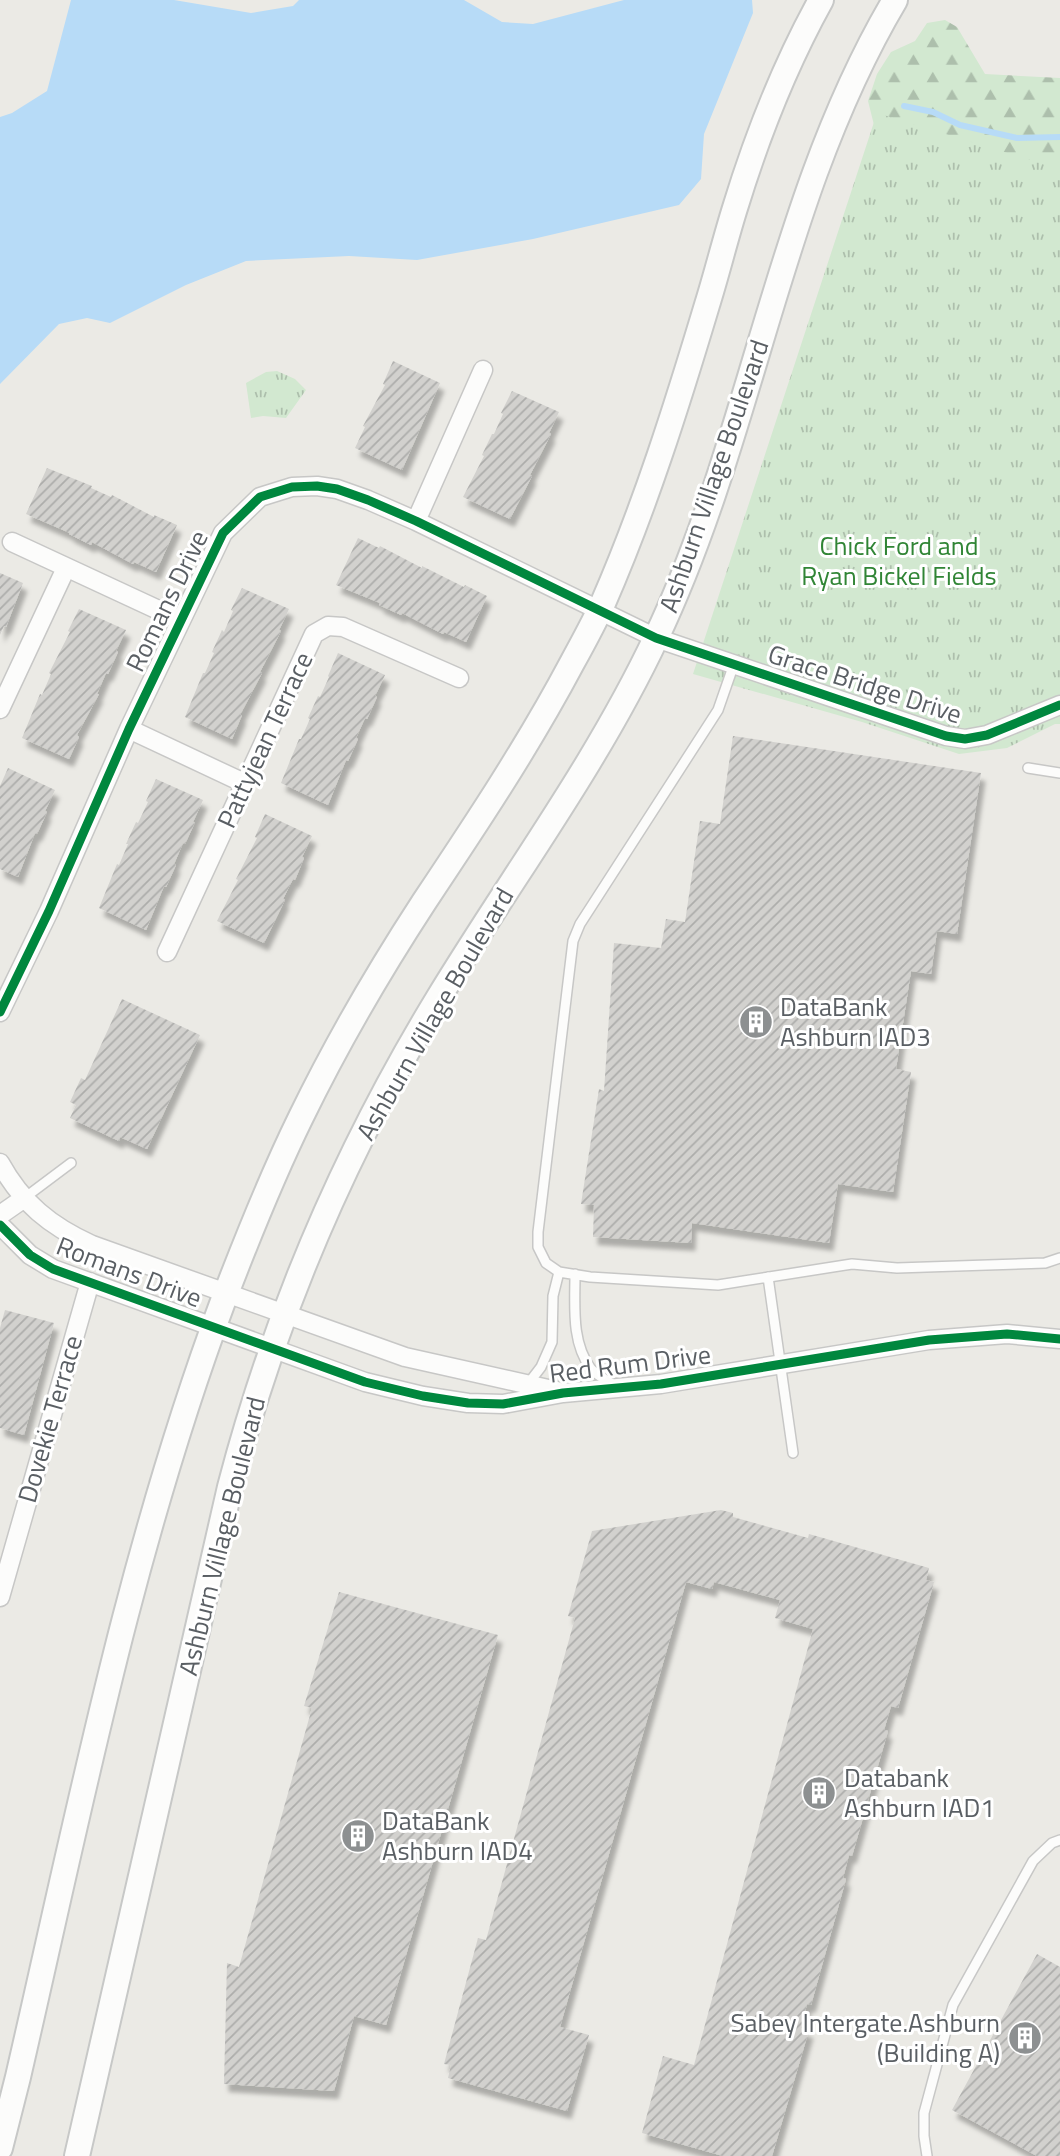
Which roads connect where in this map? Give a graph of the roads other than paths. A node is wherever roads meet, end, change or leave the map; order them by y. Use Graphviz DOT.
graph roads {
  1 [pos="821,0"];
  2 [pos="895,0"];
  3 [pos="483,370"];
  4 [pos="416,521"];
  5 [pos="12,542"];
  6 [pos="66,568"];
  7 [pos="600,611"];
  8 [pos="180,620"];
  9 [pos="656,638"];
  10 [pos="734,664"];
  11 [pos="460,678"];
  12 [pos="1060,705"];
  13 [pos="0,709"];
  14 [pos="129,730"];
  15 [pos="1028,768"];
  16 [pos="1060,773"];
  17 [pos="244,783"];
  18 [pos="167,952"];
  19 [pos="7,979"];
  20 [pos="0,1012"];
  21 [pos="0,1163"];
  22 [pos="71,1163"];
  23 [pos="23,1199"];
  24 [pos="0,1215"];
  25 [pos="0,1225"];
  26 [pos="1060,1258"];
  27 [pos="559,1272"];
  28 [pos="575,1275"];
  29 [pos="768,1277"];
  30 [pos="90,1282"];
  31 [pos="226,1294"];
  32 [pos="285,1315"];
  33 [pos="214,1326"];
  34 [pos="1060,1339"];
  35 [pos="272,1348"];
  36 [pos="780,1363"];
  37 [pos="528,1384"];
  38 [pos="618,1388"];
  39 [pos="563,1392"];
  40 [pos="793,1453"];
  41 [pos="7,1544"];
  42 [pos="0,1597"];
  43 [pos="1060,1840"];
  44 [pos="0,2148"];
  45 [pos="77,2156"];
  46 [pos="928,2156"];
  1 -- 7 [label="main road"];
  2 -- 9 [label="main road, Ashburn Village Boulevard"];
  3 -- 4 [label="street"];
  4 -- 7 [label="street, Romans Drive"];
  4 -- 8 [label="street, Romans Drive"];
  5 -- 6 [label="street"];
  6 -- 8 [label="street"];
  6 -- 13 [label="street"];
  7 -- 9 [label="street, Romans Drive"];
  7 -- 31 [label="main road"];
  8 -- 14 [label="street, Romans Drive"];
  9 -- 10 [label="street, Grace Bridge Drive"];
  9 -- 32 [label="main road, Ashburn Village Boulevard"];
  10 -- 12 [label="street, Grace Bridge Drive"];
  10 -- 27 [label="lane"];
  11 -- 17 [label="street, Pattyjean Terrace"];
  14 -- 17 [label="street"];
  14 -- 19 [label="street, Romans Drive"];
  15 -- 16 [label="lane"];
  17 -- 18 [label="street, Pattyjean Terrace"];
  19 -- 20 [label="street, Romans Drive"];
  21 -- 23 [label="street, Romans Drive"];
  22 -- 23 [label="lane"];
  23 -- 24 [label="street"];
  23 -- 31 [label="street, Romans Drive"];
  25 -- 30 [label="street, Romans Drive"];
  26 -- 29 [label="lane"];
  27 -- 28 [label="lane"];
  27 -- 37 [label="lane"];
  28 -- 29 [label="lane"];
  28 -- 38 [label="lane"];
  29 -- 36 [label="lane"];
  30 -- 33 [label="street, Romans Drive"];
  30 -- 41 [label="street, Dovekie Terrace"];
  31 -- 32 [label="street, Red Rum Drive"];
  31 -- 33 [label="main road"];
  32 -- 35 [label="main road, Ashburn Village Boulevard"];
  32 -- 37 [label="street, Red Rum Drive"];
  33 -- 35 [label="street, Red Rum Drive"];
  33 -- 44 [label="main road"];
  34 -- 36 [label="street, Red Rum Drive"];
  35 -- 39 [label="street, Red Rum Drive"];
  35 -- 45 [label="main road, Ashburn Village Boulevard"];
  36 -- 38 [label="street, Red Rum Drive"];
  36 -- 40 [label="lane"];
  37 -- 39 [label="street, Red Rum Drive"];
  38 -- 39 [label="street, Red Rum Drive"];
  41 -- 42 [label="street, Dovekie Terrace"];
  43 -- 46 [label="lane"];
}
